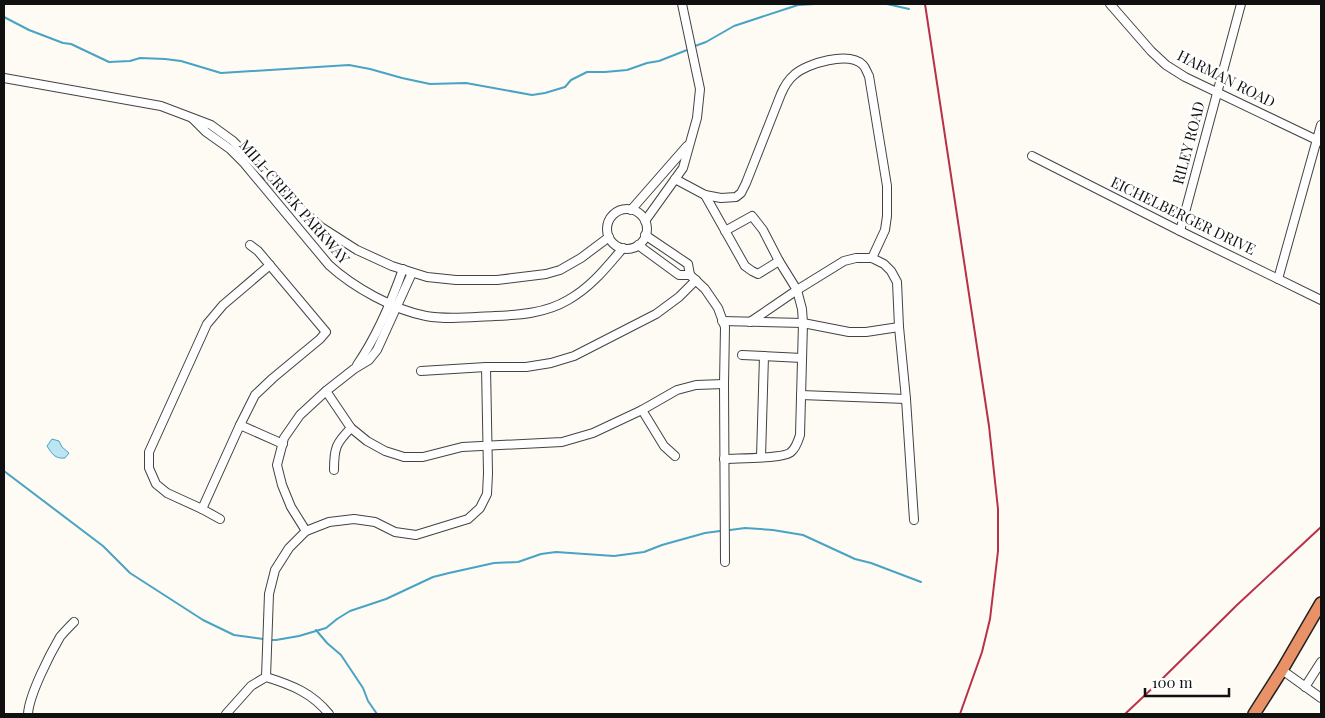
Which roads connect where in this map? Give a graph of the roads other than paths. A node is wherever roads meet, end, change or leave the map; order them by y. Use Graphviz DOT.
graph roads {
  1 [pos="682,4"];
  2 [pos="1110,4"];
  3 [pos="1241,4"];
  4 [pos="4,78"];
  5 [pos="1217,91"];
  6 [pos="191,118"];
  7 [pos="1321,125"];
  8 [pos="1319,141"];
  9 [pos="688,145"];
  10 [pos="1032,156"];
  11 [pos="675,179"];
  12 [pos="705,195"];
  13 [pos="631,210"];
  14 [pos="645,221"];
  15 [pos="725,231"];
  16 [pos="1180,232"];
  17 [pos="645,235"];
  18 [pos="608,237"];
  19 [pos="638,244"];
  20 [pos="250,245"];
  21 [pos="623,248"];
  22 [pos="872,258"];
  23 [pos="779,261"];
  24 [pos="270,265"];
  25 [pos="403,270"];
  26 [pos="412,272"];
  27 [pos="693,278"];
  28 [pos="1278,278"];
  29 [pos="798,290"];
  30 [pos="1321,300"];
  31 [pos="394,305"];
  32 [pos="722,321"];
  33 [pos="750,322"];
  34 [pos="803,323"];
  35 [pos="899,327"];
  36 [pos="742,355"];
  37 [pos="764,356"];
  38 [pos="802,358"];
  39 [pos="486,367"];
  40 [pos="421,371"];
  41 [pos="724,384"];
  42 [pos="326,391"];
  43 [pos="801,395"];
  44 [pos="906,400"];
  45 [pos="642,410"];
  46 [pos="240,425"];
  47 [pos="352,428"];
  48 [pos="282,444"];
  49 [pos="487,446"];
  50 [pos="675,456"];
  51 [pos="761,457"];
  52 [pos="724,459"];
  53 [pos="334,470"];
  54 [pos="202,509"];
  55 [pos="220,519"];
  56 [pos="914,520"];
  57 [pos="306,531"];
  58 [pos="725,562"];
  59 [pos="1321,603"];
  60 [pos="74,622"];
  61 [pos="1321,662"];
  62 [pos="1282,670"];
  63 [pos="266,677"];
  64 [pos="1305,686"];
  65 [pos="1321,698"];
  66 [pos="28,714"];
  67 [pos="226,714"];
  68 [pos="329,714"];
  69 [pos="1254,714"];
  1 -- 9 [label="street"];
  2 -- 5 [label="street, HARMAN ROAD"];
  3 -- 5 [label="street, RILEY ROAD"];
  4 -- 6 [label="street, MILL CREEK PARKWAY"];
  5 -- 8 [label="street, HARMAN ROAD"];
  5 -- 16 [label="street, RILEY ROAD"];
  6 -- 25 [label="street, MILL CREEK PARKWAY"];
  6 -- 31 [label="street, MILL CREEK PARKWAY"];
  7 -- 8 [label="street"];
  8 -- 28 [label="street"];
  9 -- 11 [label="street"];
  9 -- 13 [label="street"];
  10 -- 16 [label="street, EICHELBERGER DRIVE"];
  11 -- 12 [label="street"];
  11 -- 14 [label="street"];
  12 -- 15 [label="street"];
  12 -- 22 [label="street"];
  13 -- 14 [label="street"];
  13 -- 18 [label="street"];
  14 -- 17 [label="street"];
  15 -- 23 [label="street"];
  15 -- 23 [label="street"];
  16 -- 28 [label="street, EICHELBERGER DRIVE"];
  17 -- 19 [label="street"];
  17 -- 27 [label="street"];
  18 -- 21 [label="street"];
  18 -- 26 [label="street, MILL CREEK PARKWAY"];
  19 -- 21 [label="street"];
  19 -- 27 [label="street"];
  20 -- 24 [label="street"];
  21 -- 31 [label="street, MILL CREEK PARKWAY"];
  22 -- 29 [label="street"];
  22 -- 35 [label="street"];
  23 -- 29 [label="street"];
  24 -- 46 [label="street"];
  24 -- 54 [label="street"];
  25 -- 26 [label="street, MILL CREEK PARKWAY"];
  25 -- 31 [label="street"];
  26 -- 31 [label="street"];
  27 -- 32 [label="street"];
  27 -- 39 [label="street"];
  28 -- 30 [label="street, EICHELBERGER DRIVE"];
  29 -- 33 [label="street"];
  29 -- 34 [label="street"];
  31 -- 42 [label="street"];
  32 -- 33 [label="street"];
  32 -- 41 [label="street"];
  33 -- 34 [label="street"];
  34 -- 35 [label="street"];
  34 -- 38 [label="street"];
  35 -- 44 [label="street"];
  36 -- 37 [label="street"];
  37 -- 38 [label="street"];
  37 -- 51 [label="street"];
  38 -- 43 [label="street"];
  39 -- 40 [label="street"];
  39 -- 49 [label="street"];
  41 -- 45 [label="street"];
  41 -- 52 [label="street"];
  42 -- 47 [label="street"];
  42 -- 48 [label="street"];
  43 -- 44 [label="street"];
  43 -- 51 [label="street"];
  44 -- 56 [label="street"];
  45 -- 49 [label="street"];
  45 -- 50 [label="street"];
  46 -- 48 [label="street"];
  46 -- 54 [label="street"];
  47 -- 49 [label="street"];
  47 -- 53 [label="street"];
  48 -- 57 [label="street"];
  49 -- 57 [label="street"];
  51 -- 52 [label="street"];
  52 -- 58 [label="street"];
  54 -- 55 [label="street"];
  57 -- 63 [label="street"];
  59 -- 62 [label="highway"];
  60 -- 66 [label="street"];
  61 -- 64 [label="street"];
  62 -- 64 [label="street"];
  62 -- 69 [label="highway"];
  63 -- 67 [label="street"];
  63 -- 68 [label="street"];
  64 -- 65 [label="street"];
}
